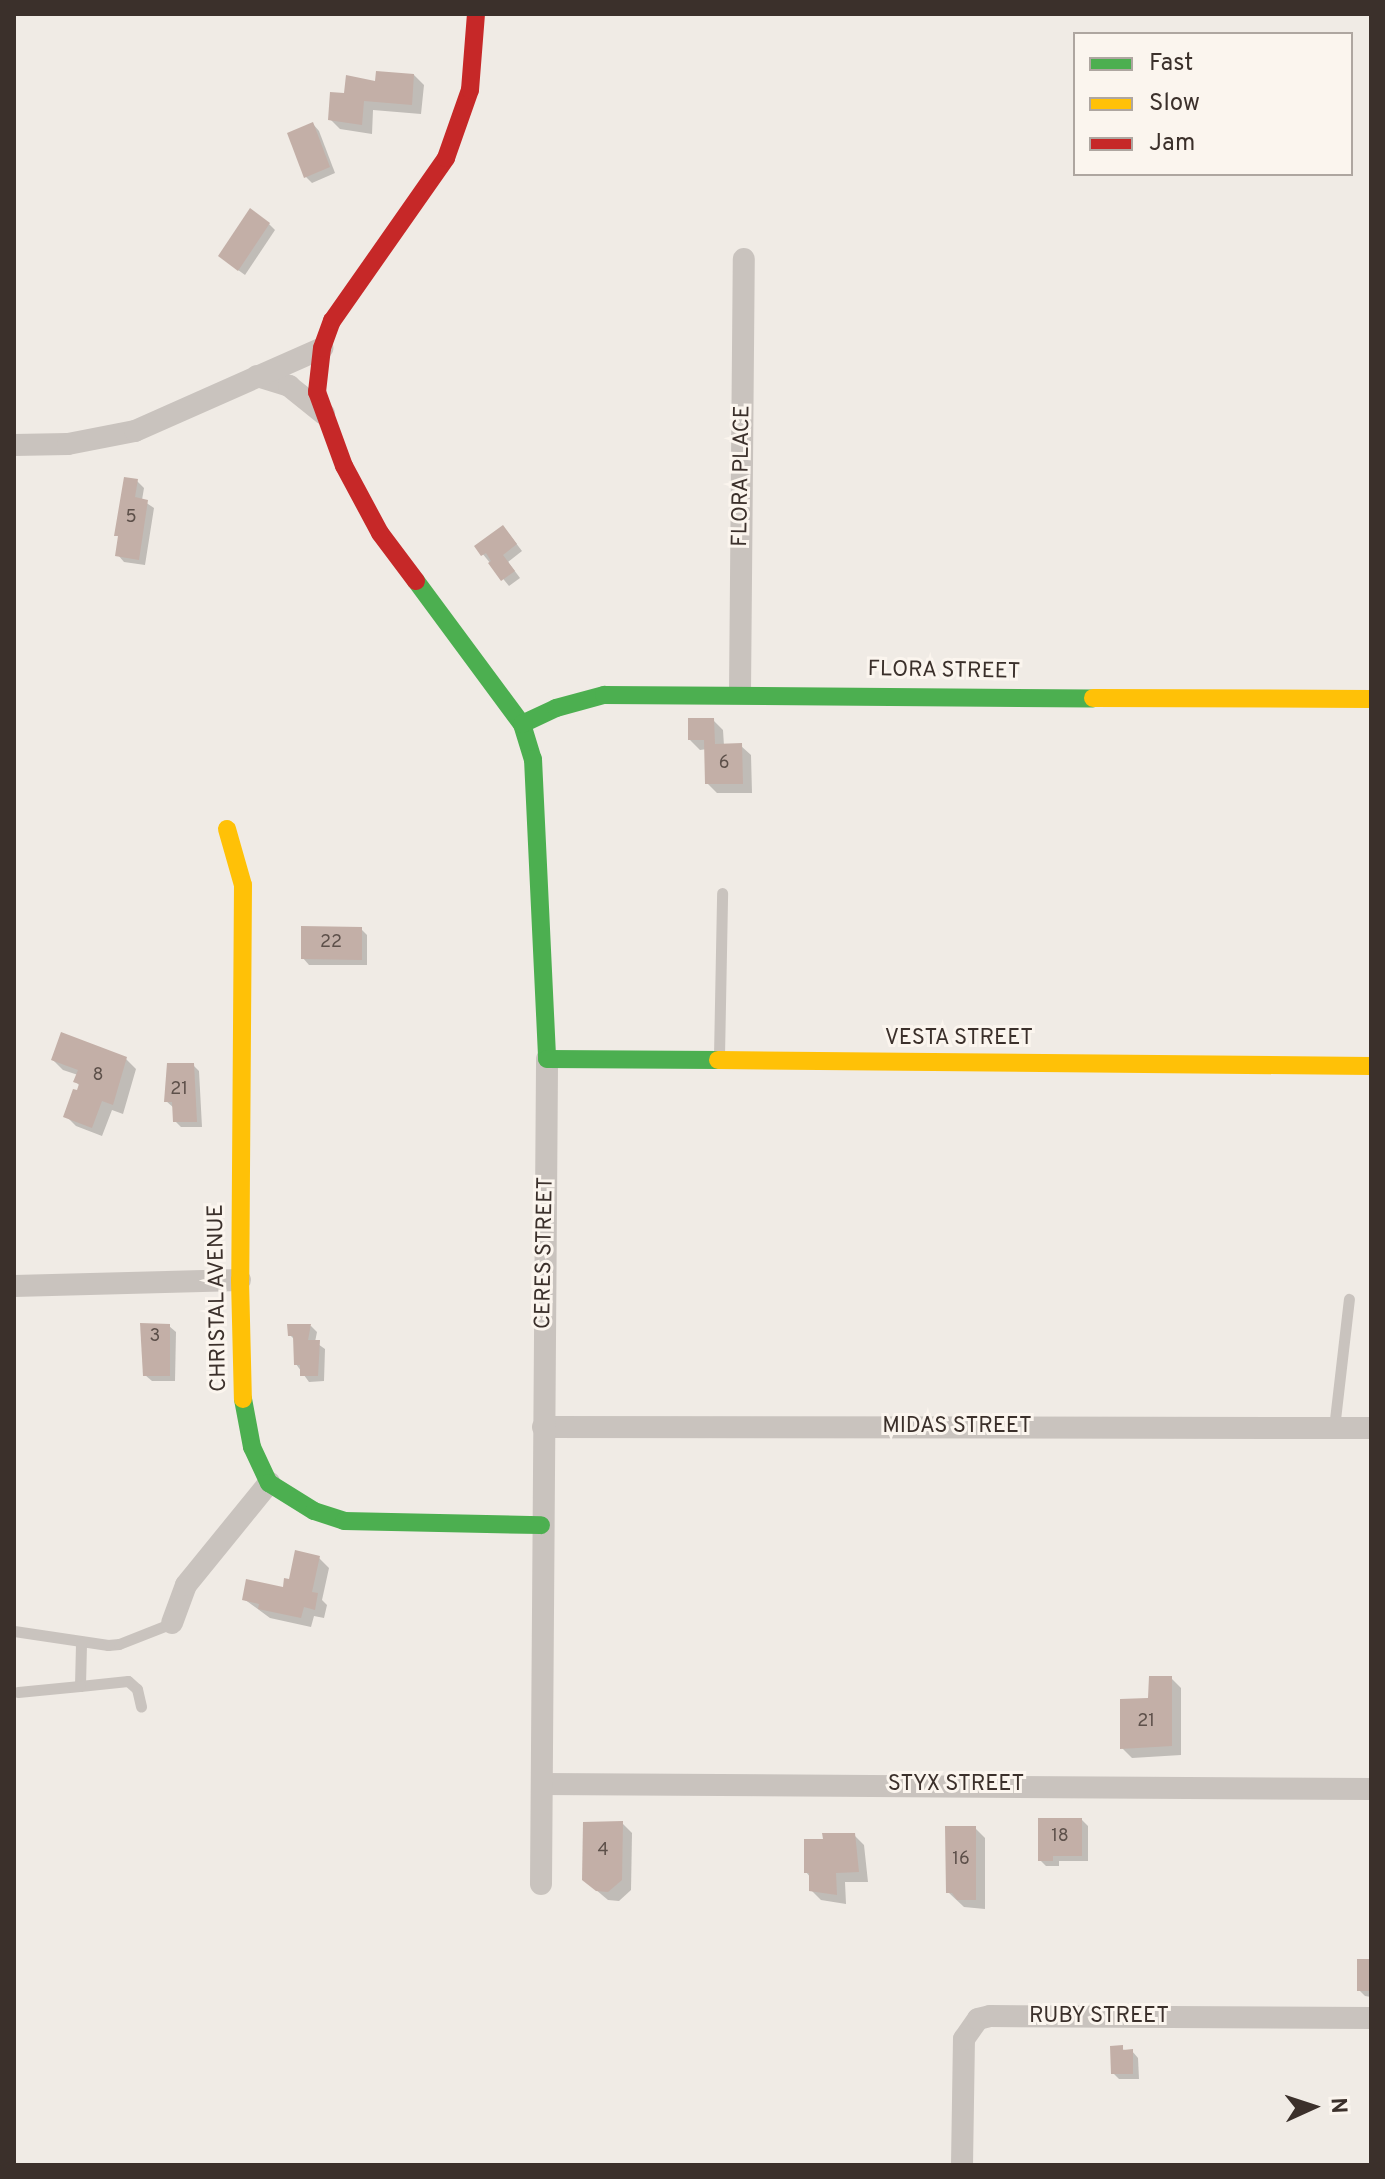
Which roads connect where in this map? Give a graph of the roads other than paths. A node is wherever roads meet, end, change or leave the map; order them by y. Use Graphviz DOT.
graph roads {
  1 [pos="476,14"];
  2 [pos="744,259"];
  3 [pos="322,348"];
  4 [pos="257,376"];
  5 [pos="324,414"];
  6 [pos="14,445"];
  7 [pos="740,693"];
  8 [pos="1371,699"];
  9 [pos="522,724"];
  10 [pos="227,829"];
  11 [pos="722,893"];
  12 [pos="547,1059"];
  13 [pos="719,1061"];
  14 [pos="1371,1066"];
  15 [pos="240,1280"];
  16 [pos="14,1286"];
  17 [pos="1349,1299"];
  18 [pos="543,1427"];
  19 [pos="1334,1428"];
  20 [pos="1371,1428"];
  21 [pos="269,1483"];
  22 [pos="541,1525"];
  23 [pos="172,1623"];
  24 [pos="14,1631"];
  25 [pos="81,1644"];
  26 [pos="80,1686"];
  27 [pos="18,1692"];
  28 [pos="141,1707"];
  29 [pos="542,1784"];
  30 [pos="1371,1789"];
  31 [pos="541,1884"];
  32 [pos="1371,2018"];
  33 [pos="962,2165"];
  1 -- 3 [label="street"];
  2 -- 7 [label="street, FLORA PLACE"];
  3 -- 4 [label="street"];
  3 -- 5 [label="street"];
  4 -- 5 [label="street"];
  4 -- 6 [label="street"];
  5 -- 9 [label="street"];
  7 -- 8 [label="street, FLORA STREET"];
  7 -- 9 [label="street, FLORA STREET"];
  9 -- 12 [label="street, CERES STREET"];
  10 -- 15 [label="street, CHRISTAL AVENUE"];
  11 -- 13 [label="lane"];
  12 -- 13 [label="street, VESTA STREET"];
  12 -- 18 [label="street, CERES STREET"];
  13 -- 14 [label="street, VESTA STREET"];
  15 -- 16 [label="street"];
  15 -- 21 [label="street, CHRISTAL AVENUE"];
  17 -- 19 [label="lane"];
  18 -- 19 [label="street, MIDAS STREET"];
  18 -- 22 [label="street, CERES STREET"];
  19 -- 20 [label="street, MIDAS STREET"];
  21 -- 22 [label="street"];
  21 -- 23 [label="street"];
  22 -- 29 [label="street, CERES STREET"];
  23 -- 25 [label="lane"];
  24 -- 25 [label="lane"];
  25 -- 26 [label="lane"];
  26 -- 27 [label="lane"];
  26 -- 28 [label="lane"];
  29 -- 30 [label="street, STYX STREET"];
  29 -- 31 [label="street, CERES STREET"];
  32 -- 33 [label="street, RUBY STREET"];
}
